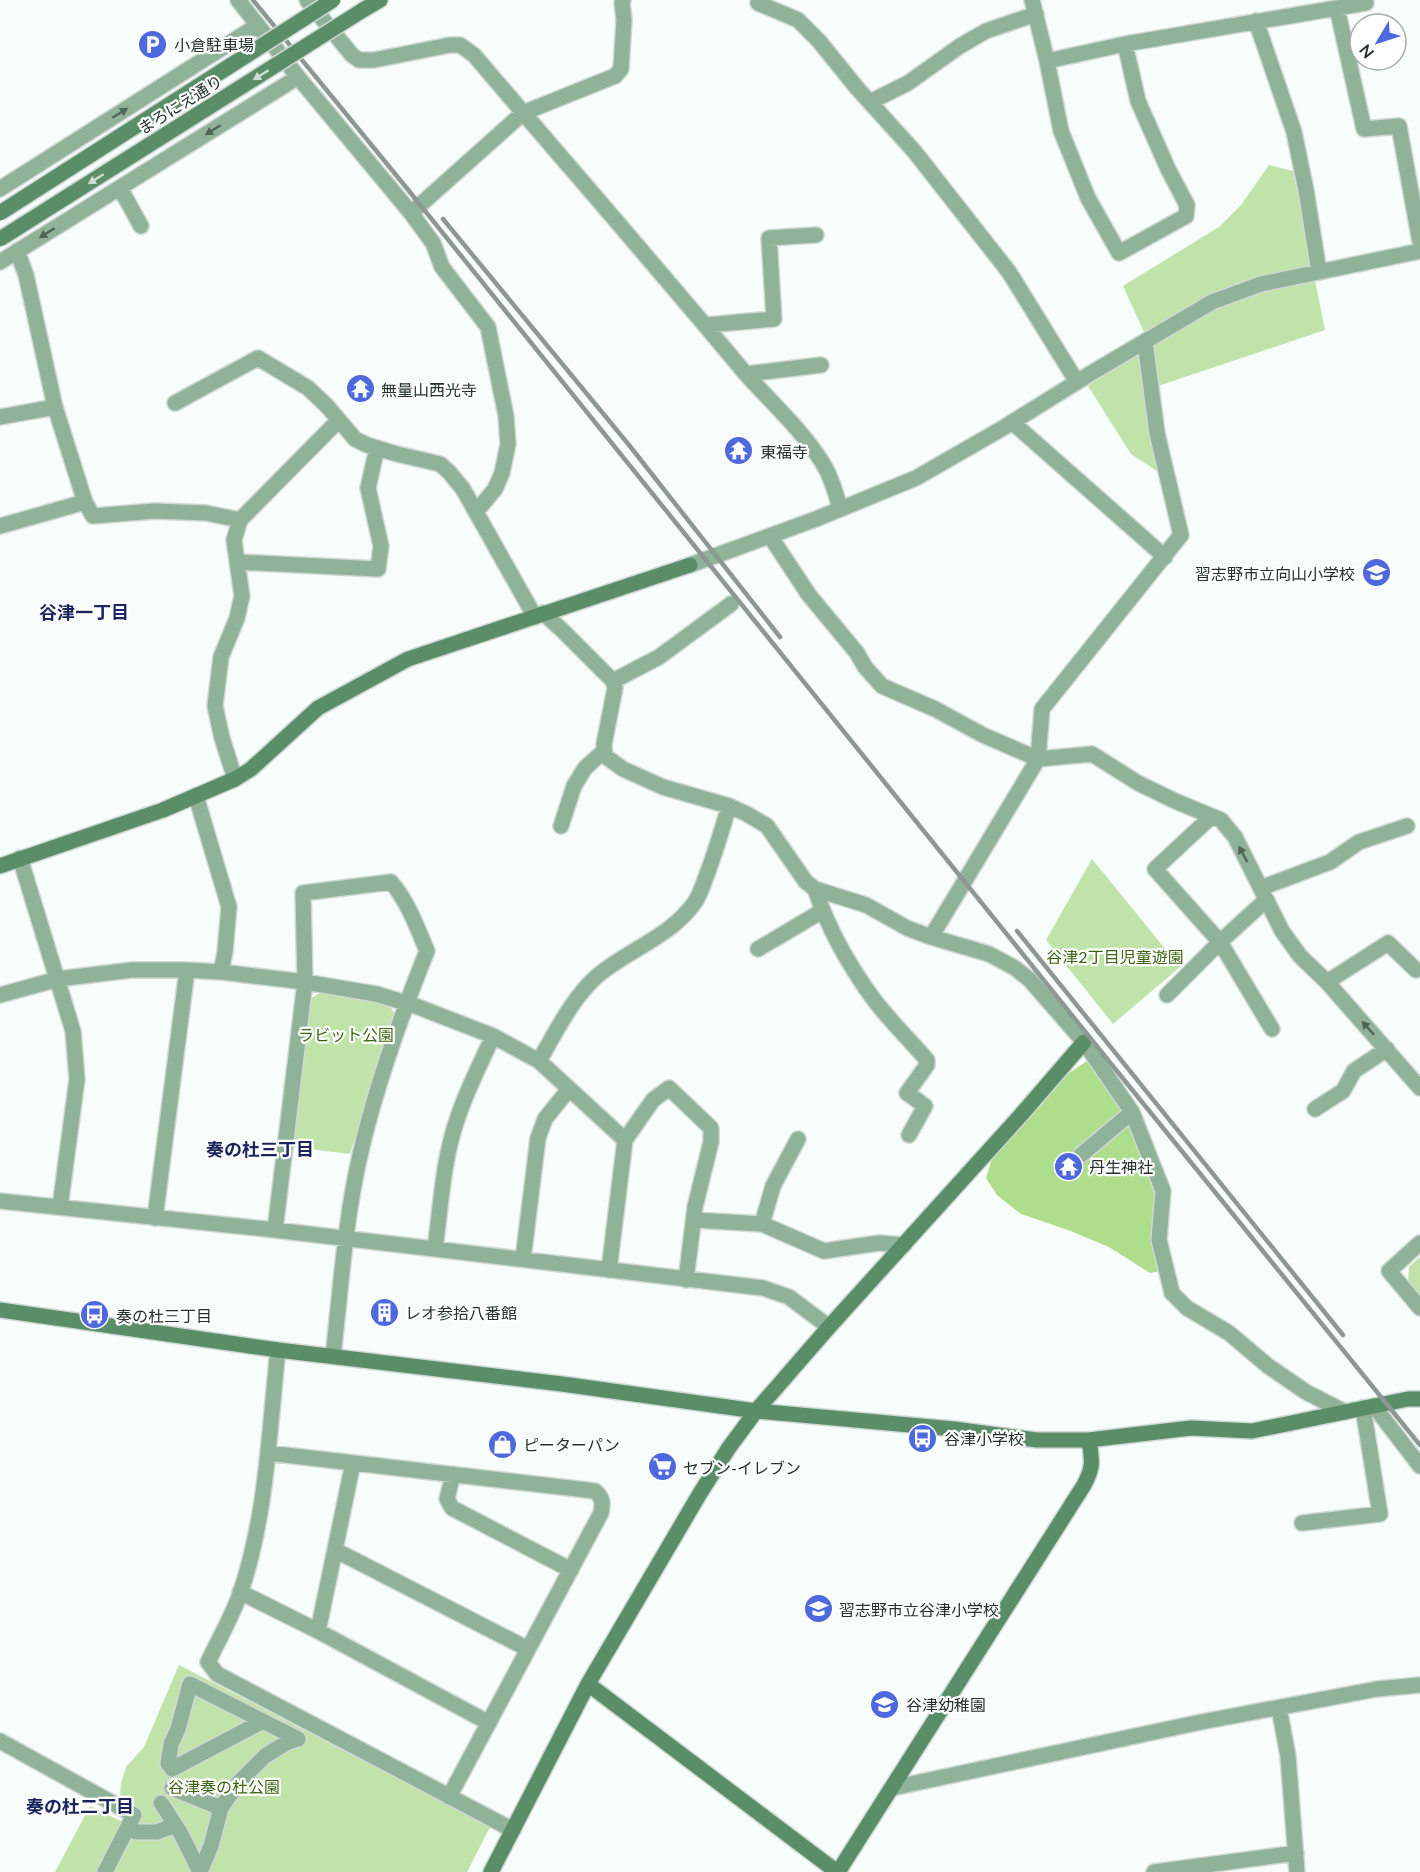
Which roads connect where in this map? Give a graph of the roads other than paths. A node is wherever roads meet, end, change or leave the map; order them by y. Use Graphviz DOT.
graph roads {
  1 [pos="238,0"];
  2 [pos="307,0"];
  3 [pos="333,0"];
  4 [pos="380,0"];
  5 [pos="623,0"];
  6 [pos="758,3"];
  7 [pos="1365,3"];
  8 [pos="1034,7"];
  9 [pos="1337,8"];
  10 [pos="1256,21"];
  11 [pos="258,26"];
  12 [pos="1125,44"];
  13 [pos="1047,61"];
  14 [pos="298,77"];
  15 [pos="870,102"];
  16 [pos="524,113"];
  17 [pos="120,188"];
  18 [pos="0,189"];
  19 [pos="0,213"];
  20 [pos="411,213"];
  21 [pos="141,226"];
  22 [pos="816,235"];
  23 [pos="0,239"];
  24 [pos="1420,242"];
  25 [pos="17,251"];
  26 [pos="1420,251"];
  27 [pos="0,262"];
  28 [pos="1319,272"];
  29 [pos="707,325"];
  30 [pos="1145,342"];
  31 [pos="821,365"];
  32 [pos="746,374"];
  33 [pos="1077,382"];
  34 [pos="175,403"];
  35 [pos="55,407"];
  36 [pos="0,417"];
  37 [pos="338,421"];
  38 [pos="1012,422"];
  39 [pos="377,448"];
  40 [pos="85,502"];
  41 [pos="840,509"];
  42 [pos="476,512"];
  43 [pos="240,520"];
  44 [pos="0,526"];
  45 [pos="770,536"];
  46 [pos="1165,557"];
  47 [pos="237,562"];
  48 [pos="731,604"];
  49 [pos="539,615"];
  50 [pos="613,681"];
  51 [pos="604,751"];
  52 [pos="1038,759"];
  53 [pos="235,779"];
  54 [pos="196,796"];
  55 [pos="729,806"];
  56 [pos="1212,816"];
  57 [pos="561,826"];
  58 [pos="1407,826"];
  59 [pos="20,858"];
  60 [pos="0,866"];
  61 [pos="815,889"];
  62 [pos="1263,894"];
  63 [pos="822,911"];
  64 [pos="931,937"];
  65 [pos="1220,942"];
  66 [pos="758,949"];
  67 [pos="187,970"];
  68 [pos="1416,970"];
  69 [pos="221,972"];
  70 [pos="58,979"];
  71 [pos="305,982"];
  72 [pos="1327,982"];
  73 [pos="0,995"];
  74 [pos="1167,995"];
  75 [pos="406,1003"];
  76 [pos="1272,1029"];
  77 [pos="493,1036"];
  78 [pos="1084,1042"];
  79 [pos="1387,1049"];
  80 [pos="539,1061"];
  81 [pos="1420,1088"];
  82 [pos="569,1089"];
  83 [pos="1315,1108"];
  84 [pos="1132,1112"];
  85 [pos="909,1135"];
  86 [pos="798,1139"];
  87 [pos="625,1140"];
  88 [pos="1081,1155"];
  89 [pos="0,1201"];
  90 [pos="60,1207"];
  91 [pos="155,1218"];
  92 [pos="694,1220"];
  93 [pos="762,1224"];
  94 [pos="275,1230"];
  95 [pos="346,1239"];
  96 [pos="1420,1243"];
  97 [pos="904,1245"];
  98 [pos="435,1249"];
  99 [pos="523,1259"];
  100 [pos="609,1270"];
  101 [pos="686,1280"];
  102 [pos="1420,1308"];
  103 [pos="0,1310"];
  104 [pos="829,1327"];
  105 [pos="278,1350"];
  106 [pos="333,1356"];
  107 [pos="1420,1400"];
  108 [pos="1368,1407"];
  109 [pos="756,1411"];
  110 [pos="1344,1412"];
  111 [pos="1089,1440"];
  112 [pos="268,1453"];
  113 [pos="353,1463"];
  114 [pos="1420,1466"];
  115 [pos="453,1474"];
  116 [pos="1302,1523"];
  117 [pos="335,1550"];
  118 [pos="571,1570"];
  119 [pos="240,1592"];
  120 [pos="318,1631"];
  121 [pos="528,1649"];
  122 [pos="588,1684"];
  123 [pos="1420,1685"];
  124 [pos="1280,1708"];
  125 [pos="263,1721"];
  126 [pos="489,1723"];
  127 [pos="0,1742"];
  128 [pos="172,1788"];
  129 [pos="892,1788"];
  130 [pos="449,1797"];
  131 [pos="161,1803"];
  132 [pos="221,1808"];
  133 [pos="175,1825"];
  134 [pos="513,1830"];
  135 [pos="136,1832"];
  136 [pos="1296,1853"];
  137 [pos="105,1872"];
  138 [pos="200,1872"];
  139 [pos="491,1872"];
  140 [pos="838,1872"];
  141 [pos="1154,1872"];
  142 [pos="1298,1872"];
  1 -- 11 [label="street"];
  2 -- 16 [label="street"];
  3 -- 19 [label="street, まろにえ通り, bridge"];
  4 -- 23 [label="street, まろにえ通り, one-way, bridge"];
  5 -- 16 [label="street"];
  6 -- 15 [label="street"];
  7 -- 9 [label="street"];
  8 -- 13 [label="street"];
  8 -- 15 [label="street"];
  9 -- 10 [label="street"];
  9 -- 24 [label="street"];
  10 -- 12 [label="street"];
  10 -- 28 [label="street"];
  11 -- 14 [label="street"];
  18 -- 11 [label="street, one-way"];
  12 -- 13 [label="street"];
  12 -- 13 [label="street"];
  14 -- 17 [label="street, one-way"];
  14 -- 20 [label="street"];
  15 -- 33 [label="street"];
  16 -- 20 [label="street"];
  16 -- 29 [label="street"];
  17 -- 21 [label="street"];
  17 -- 25 [label="street, one-way"];
  20 -- 42 [label="street"];
  22 -- 29 [label="street"];
  25 -- 27 [label="street"];
  25 -- 35 [label="street"];
  26 -- 28 [label="street"];
  28 -- 30 [label="street"];
  29 -- 32 [label="street"];
  30 -- 33 [label="street"];
  30 -- 46 [label="street"];
  31 -- 32 [label="street"];
  32 -- 41 [label="street"];
  33 -- 38 [label="street"];
  34 -- 37 [label="street"];
  35 -- 36 [label="street"];
  35 -- 40 [label="street"];
  37 -- 39 [label="street"];
  37 -- 43 [label="street"];
  38 -- 41 [label="street"];
  38 -- 46 [label="street"];
  39 -- 42 [label="street"];
  39 -- 47 [label="street"];
  40 -- 43 [label="street"];
  40 -- 44 [label="street"];
  41 -- 45 [label="street"];
  42 -- 49 [label="street"];
  43 -- 47 [label="street"];
  45 -- 49 [label="street"];
  45 -- 52 [label="street"];
  46 -- 52 [label="street"];
  47 -- 53 [label="street"];
  48 -- 50 [label="street"];
  49 -- 50 [label="street"];
  49 -- 53 [label="street"];
  50 -- 51 [label="street"];
  51 -- 55 [label="street"];
  51 -- 57 [label="street"];
  52 -- 56 [label="street"];
  52 -- 64 [label="street"];
  53 -- 54 [label="street"];
  54 -- 59 [label="street"];
  54 -- 69 [label="street"];
  55 -- 61 [label="street"];
  55 -- 80 [label="street"];
  62 -- 56 [label="street, one-way"];
  56 -- 65 [label="street"];
  58 -- 62 [label="street"];
  59 -- 60 [label="street"];
  59 -- 70 [label="street"];
  61 -- 63 [label="street"];
  61 -- 64 [label="street"];
  62 -- 65 [label="street"];
  62 -- 72 [label="street"];
  63 -- 66 [label="street"];
  63 -- 85 [label="street"];
  64 -- 78 [label="street"];
  65 -- 74 [label="street"];
  65 -- 76 [label="street"];
  67 -- 69 [label="street"];
  67 -- 70 [label="street"];
  67 -- 91 [label="street"];
  68 -- 72 [label="street"];
  69 -- 71 [label="street"];
  70 -- 73 [label="street"];
  70 -- 90 [label="street"];
  71 -- 75 [label="street"];
  71 -- 75 [label="street"];
  71 -- 94 [label="street"];
  79 -- 72 [label="street, one-way"];
  75 -- 77 [label="street"];
  75 -- 95 [label="street"];
  77 -- 80 [label="street"];
  77 -- 98 [label="street"];
  78 -- 84 [label="street"];
  78 -- 97 [label="street"];
  79 -- 81 [label="street"];
  79 -- 83 [label="street"];
  80 -- 82 [label="street"];
  82 -- 87 [label="street"];
  82 -- 99 [label="street"];
  84 -- 88 [label="street"];
  84 -- 110 [label="street"];
  86 -- 93 [label="street"];
  87 -- 92 [label="street"];
  87 -- 100 [label="street"];
  89 -- 90 [label="street"];
  90 -- 91 [label="street"];
  91 -- 94 [label="street"];
  92 -- 93 [label="street"];
  92 -- 101 [label="street"];
  93 -- 97 [label="street"];
  94 -- 95 [label="street"];
  95 -- 98 [label="street"];
  95 -- 106 [label="street"];
  96 -- 102 [label="street"];
  97 -- 104 [label="street"];
  98 -- 99 [label="street"];
  99 -- 100 [label="street"];
  100 -- 101 [label="street"];
  101 -- 104 [label="street"];
  103 -- 105 [label="street"];
  104 -- 109 [label="street"];
  105 -- 106 [label="street"];
  105 -- 112 [label="street"];
  106 -- 109 [label="street"];
  107 -- 108 [label="street"];
  108 -- 110 [label="street"];
  108 -- 114 [label="street"];
  108 -- 116 [label="street"];
  109 -- 111 [label="street"];
  109 -- 122 [label="street"];
  110 -- 111 [label="street"];
  111 -- 129 [label="street"];
  112 -- 113 [label="street"];
  112 -- 119 [label="street"];
  113 -- 115 [label="street"];
  113 -- 117 [label="street"];
  115 -- 118 [label="street"];
  115 -- 118 [label="street"];
  117 -- 120 [label="street"];
  117 -- 121 [label="street"];
  118 -- 121 [label="street"];
  119 -- 120 [label="street"];
  119 -- 130 [label="street"];
  120 -- 126 [label="street"];
  121 -- 126 [label="street"];
  122 -- 134 [label="street"];
  122 -- 140 [label="street"];
  123 -- 124 [label="street"];
  124 -- 129 [label="street"];
  124 -- 136 [label="street"];
  125 -- 125 [label="street"];
  125 -- 132 [label="street"];
  126 -- 130 [label="street"];
  127 -- 137 [label="street"];
  128 -- 132 [label="street"];
  129 -- 140 [label="street"];
  130 -- 134 [label="street"];
  131 -- 133 [label="street"];
  132 -- 138 [label="street"];
  133 -- 135 [label="street"];
  133 -- 138 [label="street"];
  134 -- 139 [label="street"];
  136 -- 141 [label="street"];
  136 -- 142 [label="street"];
}
